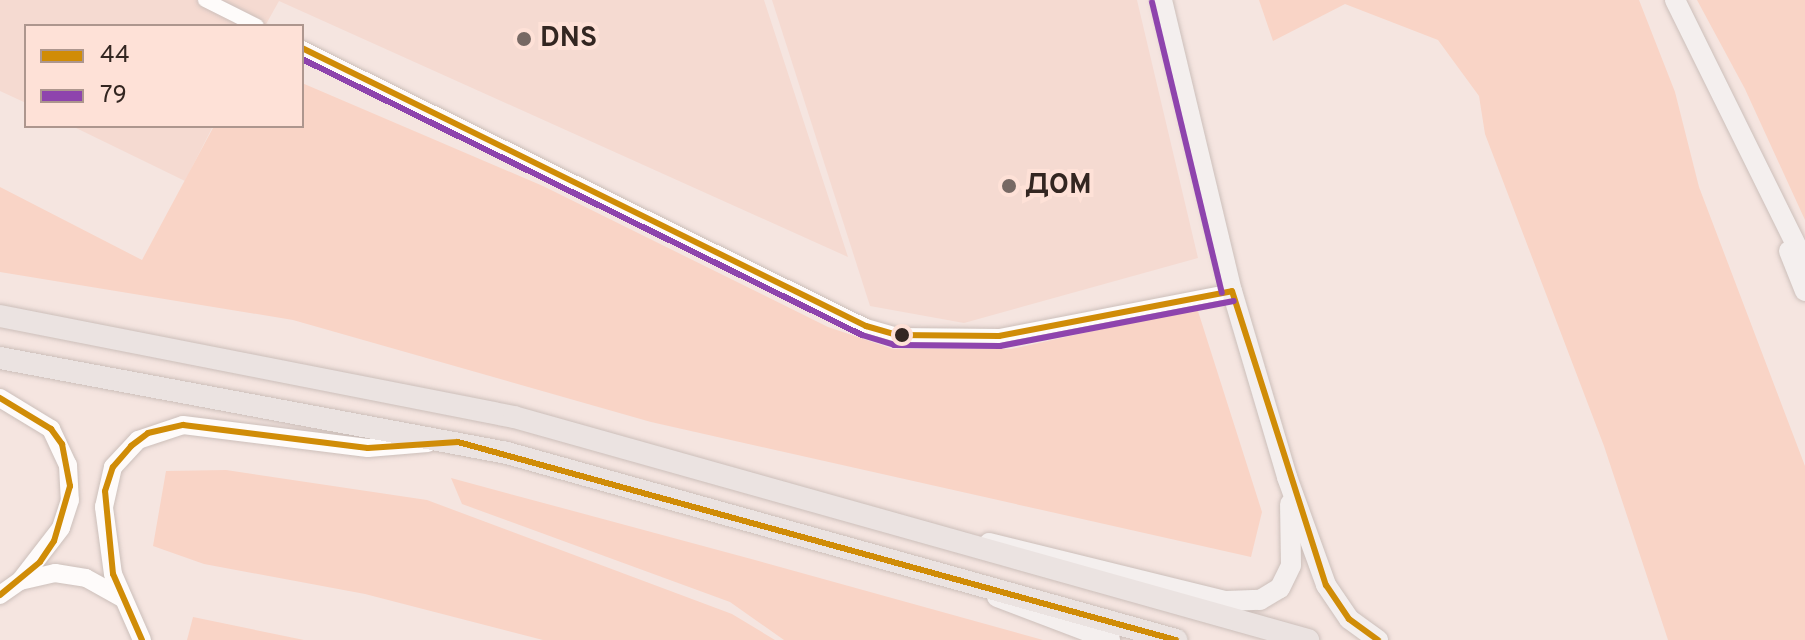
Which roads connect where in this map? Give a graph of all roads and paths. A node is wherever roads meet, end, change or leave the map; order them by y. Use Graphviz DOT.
graph roads {
  1 [pos="205,0"];
  2 [pos="1162,0"];
  3 [pos="1675,0"];
  4 [pos="253,24"];
  5 [pos="304,49"];
  6 [pos="1746,143"];
  7 [pos="1805,263"];
  8 [pos="1232,291"];
  9 [pos="1805,291"];
  10 [pos="0,316"];
  11 [pos="0,358"];
  12 [pos="0,398"];
  13 [pos="458,442"];
  14 [pos="1287,477"];
  15 [pos="954,539"];
  16 [pos="961,580"];
  17 [pos="20,581"];
  18 [pos="0,595"];
  19 [pos="122,598"];
  20 [pos="142,640"];
  21 [pos="1110,640"];
  22 [pos="1176,640"];
  23 [pos="1308,640"];
  24 [pos="1378,640"];
  1 -- 4 [label="street"];
  2 -- 8 [label="main road"];
  3 -- 6 [label="main road"];
  5 -- 8 [label="street"];
  6 -- 7 [label="main road"];
  6 -- 9 [label="main road"];
  8 -- 14 [label="main road"];
  10 -- 15 [label="main road"];
  11 -- 13 [label="main road"];
  12 -- 17 [label="street"];
  13 -- 16 [label="main road"];
  13 -- 19 [label="street"];
  14 -- 15 [label="main road"];
  14 -- 24 [label="main road"];
  15 -- 23 [label="main road"];
  16 -- 21 [label="main road"];
  16 -- 22 [label="main road"];
  17 -- 18 [label="street"];
  17 -- 19 [label="street"];
  19 -- 20 [label="street"];
}
